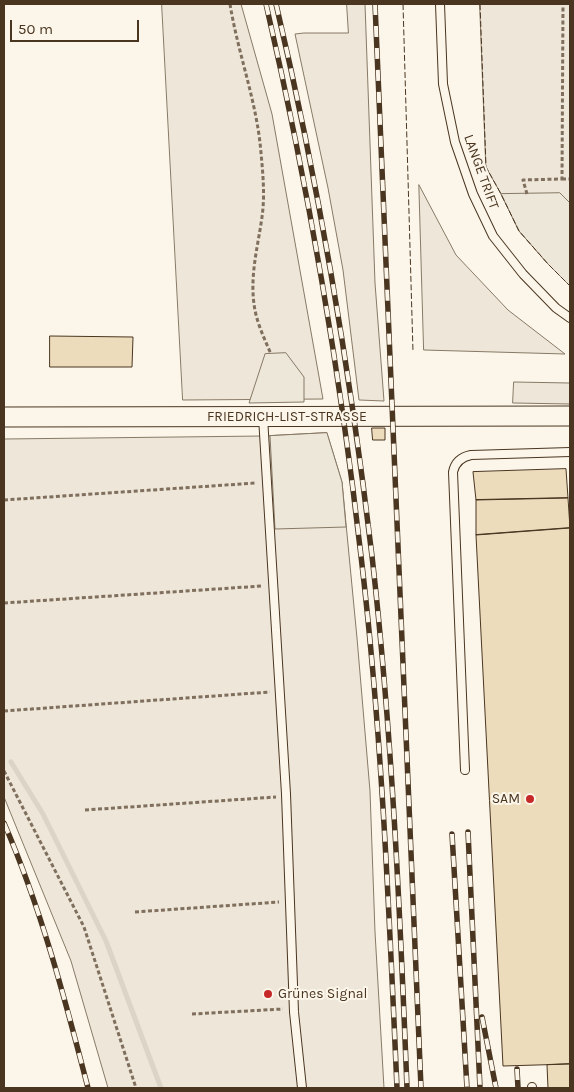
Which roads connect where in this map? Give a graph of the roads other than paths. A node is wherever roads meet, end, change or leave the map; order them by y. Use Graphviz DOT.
graph roads {
  1 [pos="440,4"];
  2 [pos="570,318"];
  3 [pos="570,416"];
  4 [pos="4,417"];
  5 [pos="263,417"];
  6 [pos="570,452"];
  7 [pos="465,770"];
  8 [pos="302,1088"];
  1 -- 2 [label="lane, LANGE TRIFT"];
  3 -- 5 [label="street, FRIEDRICH-LIST-STRASSE"];
  4 -- 5 [label="street, FRIEDRICH-LIST-STRASSE"];
  5 -- 8 [label="lane"];
  6 -- 7 [label="lane"];
}
